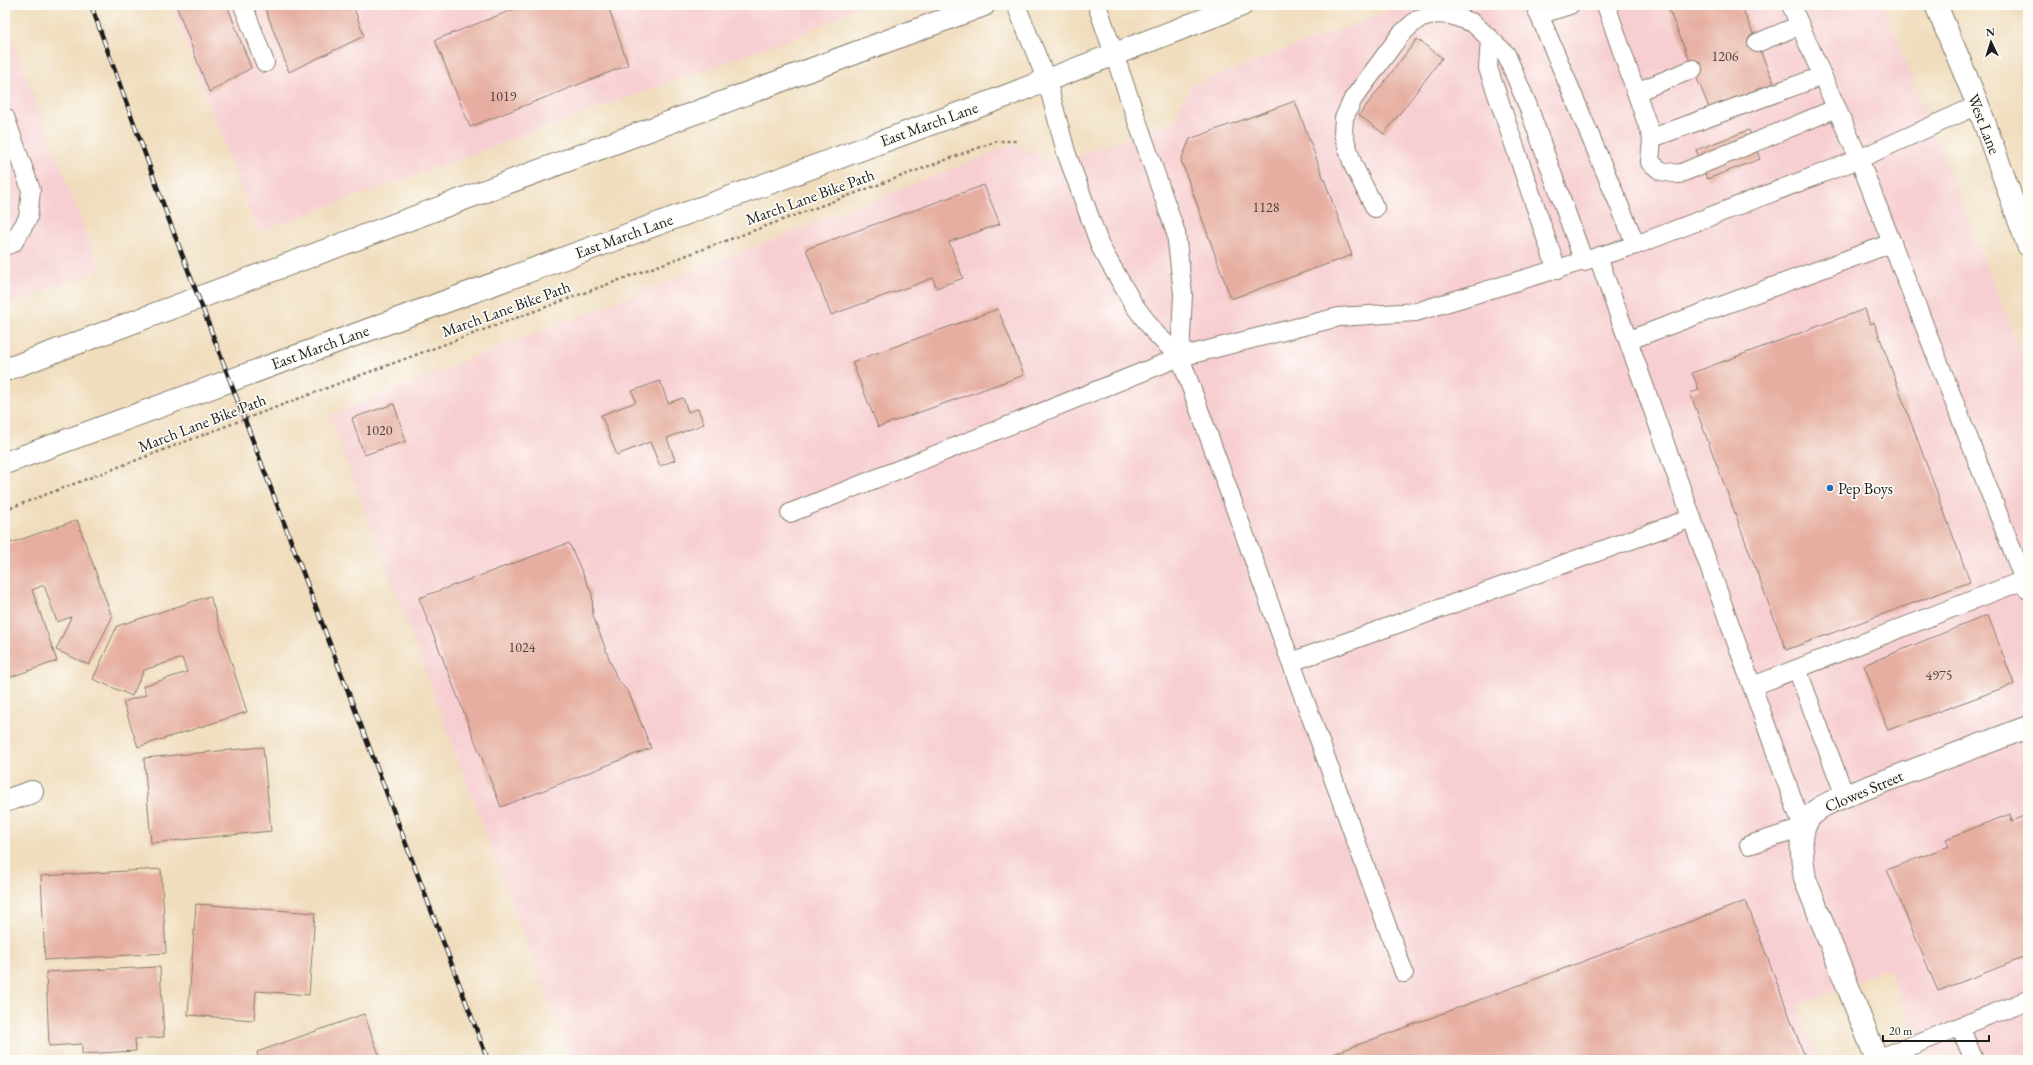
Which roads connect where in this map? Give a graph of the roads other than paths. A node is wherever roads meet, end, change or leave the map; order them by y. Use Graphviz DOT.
graph roads {
  1 [pos="243,5"];
  2 [pos="984,5"];
  3 [pos="1016,5"];
  4 [pos="1097,5"];
  5 [pos="1242,5"];
  6 [pos="1570,5"];
  7 [pos="1606,5"];
  8 [pos="1792,5"];
  9 [pos="1936,5"];
  10 [pos="1537,10"];
  11 [pos="1800,25"];
  12 [pos="1490,38"];
  13 [pos="1757,43"];
  14 [pos="1114,55"];
  15 [pos="265,63"];
  16 [pos="1693,69"];
  17 [pos="1822,76"];
  18 [pos="1047,80"];
  19 [pos="1636,92"];
  20 [pos="1978,105"];
  21 [pos="1837,108"];
  22 [pos="5,117"];
  23 [pos="1652,138"];
  24 [pos="1859,159"];
  25 [pos="1375,208"];
  26 [pos="1892,243"];
  27 [pos="1636,245"];
  28 [pos="2028,245"];
  29 [pos="5,246"];
  30 [pos="1591,260"];
  31 [pos="1557,270"];
  32 [pos="1629,340"];
  33 [pos="1180,357"];
  34 [pos="5,370"];
  35 [pos="5,463"];
  36 [pos="790,514"];
  37 [pos="1692,518"];
  38 [pos="2026,585"];
  39 [pos="1291,662"];
  40 [pos="1797,669"];
  41 [pos="1753,686"];
  42 [pos="2028,728"];
  43 [pos="32,792"];
  44 [pos="1845,796"];
  45 [pos="5,801"];
  46 [pos="1803,828"];
  47 [pos="1749,845"];
  48 [pos="1404,973"];
  49 [pos="2028,1000"];
  50 [pos="1960,1027"];
  51 [pos="1877,1059"];
  52 [pos="1974,1060"];
  1 -- 15 [label="lane"];
  2 -- 34 [label="main road"];
  3 -- 18 [label="lane"];
  4 -- 14 [label="lane"];
  5 -- 14 [label="main road, East March Lane"];
  6 -- 10 [label="lane"];
  7 -- 19 [label="lane"];
  8 -- 11 [label="lane"];
  9 -- 20 [label="main road, West Lane"];
  10 -- 27 [label="lane"];
  11 -- 13 [label="lane"];
  11 -- 17 [label="lane"];
  12 -- 25 [label="lane"];
  12 -- 30 [label="lane"];
  12 -- 31 [label="lane"];
  14 -- 18 [label="main road, East March Lane"];
  14 -- 33 [label="lane"];
  16 -- 19 [label="lane"];
  17 -- 21 [label="lane"];
  17 -- 23 [label="lane"];
  18 -- 33 [label="lane"];
  18 -- 35 [label="main road, East March Lane"];
  19 -- 23 [label="lane"];
  20 -- 24 [label="lane"];
  20 -- 28 [label="main road, West Lane"];
  21 -- 23 [label="lane"];
  21 -- 24 [label="lane"];
  22 -- 29 [label="lane"];
  24 -- 26 [label="lane"];
  24 -- 27 [label="lane"];
  26 -- 32 [label="lane"];
  26 -- 38 [label="lane"];
  27 -- 30 [label="lane"];
  30 -- 31 [label="lane"];
  30 -- 32 [label="lane"];
  31 -- 33 [label="lane"];
  32 -- 37 [label="lane"];
  33 -- 36 [label="lane"];
  33 -- 39 [label="lane"];
  37 -- 39 [label="lane"];
  37 -- 41 [label="lane"];
  38 -- 40 [label="lane"];
  39 -- 48 [label="lane"];
  40 -- 41 [label="lane"];
  40 -- 44 [label="lane"];
  41 -- 46 [label="lane"];
  42 -- 44 [label="main road, Clowes Street"];
  43 -- 45 [label="main road"];
  44 -- 46 [label="main road, Clowes Street"];
  46 -- 47 [label="lane"];
  46 -- 51 [label="main road"];
  49 -- 50 [label="lane"];
  50 -- 51 [label="lane"];
  50 -- 52 [label="lane"];
}
